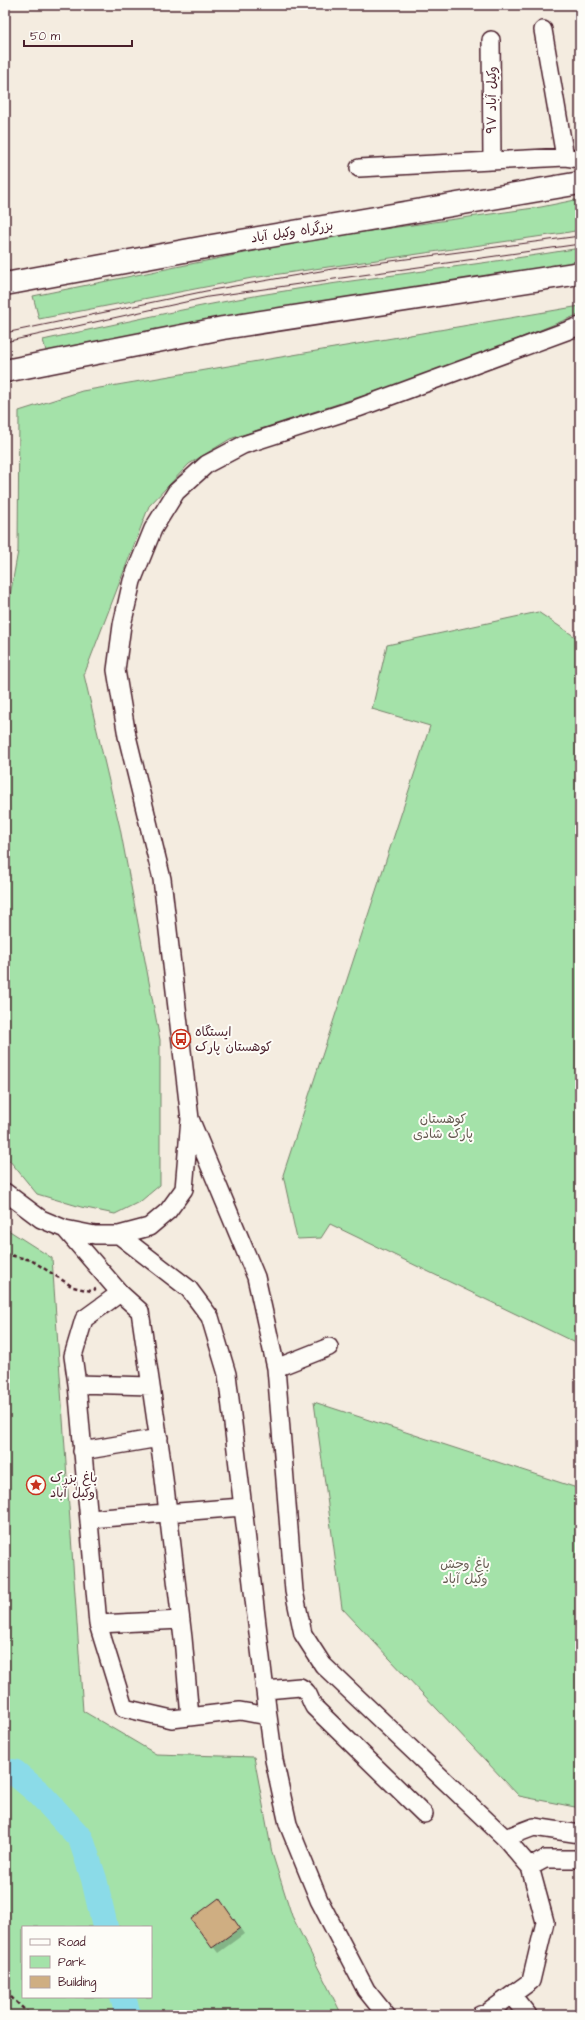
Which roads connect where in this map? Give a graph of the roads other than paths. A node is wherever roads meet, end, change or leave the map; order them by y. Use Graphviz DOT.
graph roads {
  1 [pos="543,30"];
  2 [pos="491,40"];
  3 [pos="573,158"];
  4 [pos="492,161"];
  5 [pos="359,168"];
  6 [pos="580,183"];
  7 [pos="580,273"];
  8 [pos="5,284"];
  9 [pos="580,326"];
  10 [pos="14,369"];
  11 [pos="190,1118"];
  12 [pos="5,1192"];
  13 [pos="65,1228"];
  14 [pos="119,1235"];
  15 [pos="115,1287"];
  16 [pos="328,1347"];
  17 [pos="276,1368"];
  18 [pos="77,1384"];
  19 [pos="151,1386"];
  20 [pos="159,1438"];
  21 [pos="82,1451"];
  22 [pos="242,1507"];
  23 [pos="168,1513"];
  24 [pos="90,1519"];
  25 [pos="181,1620"];
  26 [pos="98,1624"];
  27 [pos="266,1690"];
  28 [pos="268,1716"];
  29 [pos="190,1717"];
  30 [pos="424,1814"];
  31 [pos="580,1834"];
  32 [pos="505,1838"];
  33 [pos="580,1859"];
  34 [pos="530,1867"];
  35 [pos="512,1995"];
  36 [pos="485,2014"];
  37 [pos="386,2015"];
  38 [pos="528,2015"];
  1 -- 3 [label="street"];
  2 -- 4 [label="street, وکیل آباد ۹۷"];
  3 -- 4 [label="street"];
  4 -- 5 [label="street"];
  6 -- 8 [label="highway, بزرگراه وکیل آباد"];
  7 -- 10 [label="highway"];
  9 -- 11 [label="street"];
  11 -- 14 [label="street"];
  11 -- 17 [label="street"];
  12 -- 13 [label="street"];
  13 -- 14 [label="street"];
  13 -- 15 [label="street"];
  14 -- 22 [label="street"];
  15 -- 18 [label="street"];
  15 -- 19 [label="street"];
  16 -- 17 [label="street"];
  17 -- 32 [label="street"];
  18 -- 19 [label="street"];
  18 -- 21 [label="street"];
  19 -- 20 [label="street"];
  20 -- 21 [label="street"];
  20 -- 23 [label="street"];
  21 -- 24 [label="street"];
  22 -- 23 [label="street"];
  22 -- 27 [label="street"];
  23 -- 24 [label="street"];
  23 -- 25 [label="street"];
  24 -- 26 [label="street"];
  25 -- 26 [label="street"];
  25 -- 29 [label="street"];
  26 -- 29 [label="street"];
  27 -- 28 [label="street"];
  27 -- 30 [label="street"];
  28 -- 29 [label="street"];
  28 -- 37 [label="street"];
  31 -- 32 [label="street"];
  32 -- 34 [label="street"];
  33 -- 34 [label="street"];
  34 -- 35 [label="street"];
  35 -- 36 [label="street"];
  35 -- 38 [label="street"];
}
